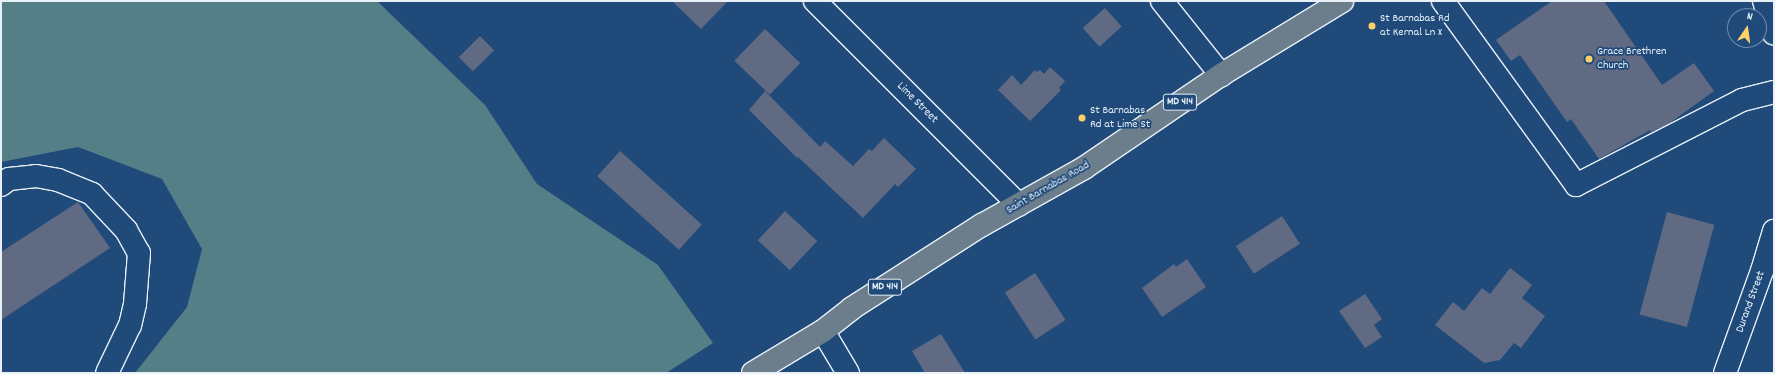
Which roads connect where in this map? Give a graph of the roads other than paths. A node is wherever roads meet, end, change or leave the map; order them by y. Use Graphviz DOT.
graph roads {
  1 [pos="815,1"];
  2 [pos="1162,1"];
  3 [pos="1342,1"];
  4 [pos="1443,1"];
  5 [pos="1764,1"];
  6 [pos="1774,34"];
  7 [pos="1221,75"];
  8 [pos="1774,92"];
  9 [pos="1,185"];
  10 [pos="1019,205"];
  11 [pos="1774,231"];
  12 [pos="823,331"];
  13 [pos="107,373"];
  14 [pos="753,373"];
  15 [pos="848,373"];
  16 [pos="1725,373"];
  1 -- 10 [label="street, Lime Street"];
  2 -- 7 [label="street"];
  3 -- 7 [label="main road, Saint Barnabas Road / MD 414"];
  4 -- 8 [label="street"];
  5 -- 6 [label="street"];
  7 -- 10 [label="main road, Saint Barnabas Road / MD 414"];
  9 -- 13 [label="street"];
  10 -- 12 [label="main road, Saint Barnabas Road / MD 414"];
  11 -- 16 [label="street, Durand Street"];
  12 -- 14 [label="main road, Saint Barnabas Road / MD 414"];
  12 -- 15 [label="street"];
}
